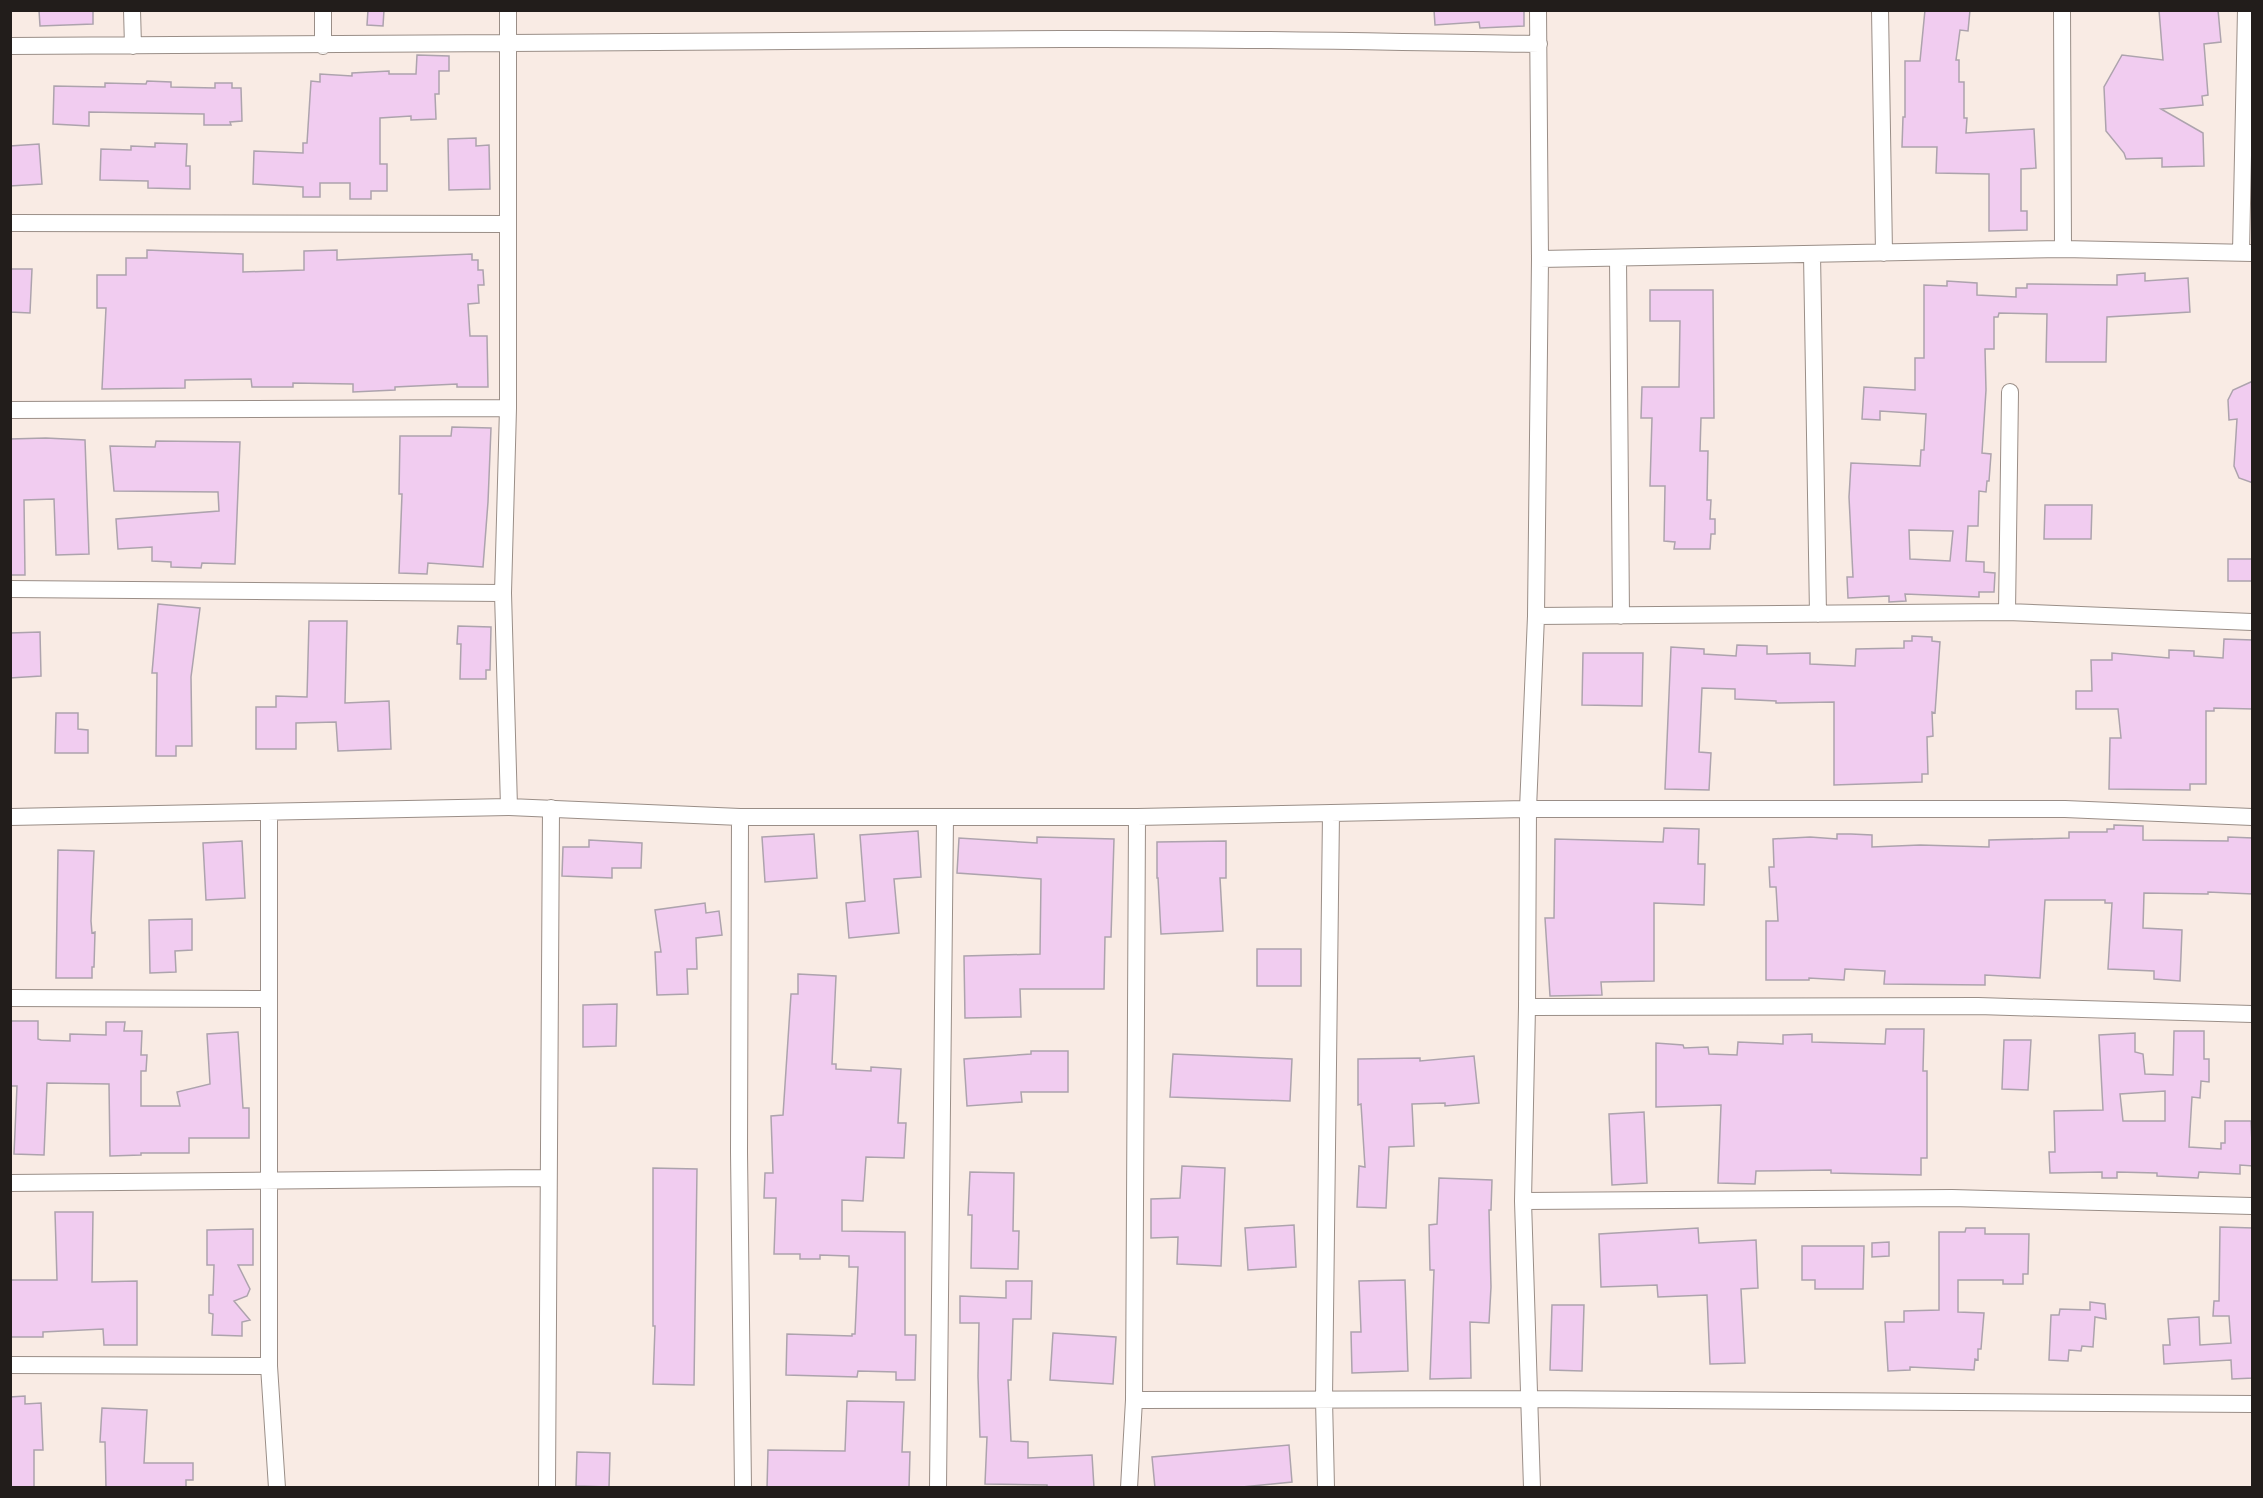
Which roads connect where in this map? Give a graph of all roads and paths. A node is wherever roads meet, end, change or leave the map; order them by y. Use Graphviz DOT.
graph roads {
  1 [pos="132,10"];
  2 [pos="322,10"];
  3 [pos="508,10"];
  4 [pos="1538,10"];
  5 [pos="1880,10"];
  6 [pos="2062,10"];
  7 [pos="2246,10"];
  8 [pos="509,43"];
  9 [pos="1539,44"];
  10 [pos="10,46"];
  11 [pos="133,46"];
  12 [pos="323,46"];
  13 [pos="10,223"];
  14 [pos="508,224"];
  15 [pos="2062,249"];
  16 [pos="1884,253"];
  17 [pos="2247,253"];
  18 [pos="1812,254"];
  19 [pos="1618,258"];
  20 [pos="1540,259"];
  21 [pos="2010,392"];
  22 [pos="508,408"];
  23 [pos="10,410"];
  24 [pos="10,588"];
  25 [pos="503,593"];
  26 [pos="2007,612"];
  27 [pos="1818,614"];
  28 [pos="1536,616"];
  29 [pos="1621,616"];
  30 [pos="2253,622"];
  31 [pos="509,807"];
  32 [pos="550,808"];
  33 [pos="1528,809"];
  34 [pos="269,812"];
  35 [pos="1330,813"];
  36 [pos="10,817"];
  37 [pos="740,817"];
  38 [pos="945,817"];
  39 [pos="1137,817"];
  40 [pos="2253,817"];
  41 [pos="10,998"];
  42 [pos="269,999"];
  43 [pos="1527,1007"];
  44 [pos="2253,1014"];
  45 [pos="548,1178"];
  46 [pos="268,1182"];
  47 [pos="10,1183"];
  48 [pos="1523,1201"];
  49 [pos="2253,1206"];
  50 [pos="10,1365"];
  51 [pos="269,1366"];
  52 [pos="1324,1399"];
  53 [pos="1530,1399"];
  54 [pos="1134,1400"];
  55 [pos="2253,1404"];
  56 [pos="277,1488"];
  57 [pos="548,1488"];
  58 [pos="743,1488"];
  59 [pos="938,1488"];
  60 [pos="1130,1488"];
  61 [pos="1326,1488"];
  62 [pos="1532,1488"];
  1 -- 11 [label="street"];
  2 -- 12 [label="street"];
  3 -- 8 [label="street"];
  4 -- 9 [label="street"];
  5 -- 16 [label="street"];
  6 -- 15 [label="street"];
  7 -- 17 [label="street"];
  8 -- 9 [label="street"];
  8 -- 12 [label="street"];
  8 -- 14 [label="street"];
  9 -- 20 [label="street"];
  10 -- 11 [label="street"];
  11 -- 12 [label="street"];
  13 -- 14 [label="street"];
  14 -- 22 [label="street"];
  15 -- 16 [label="street"];
  15 -- 17 [label="street"];
  16 -- 18 [label="street"];
  18 -- 19 [label="street"];
  18 -- 27 [label="street"];
  19 -- 20 [label="street"];
  19 -- 29 [label="street"];
  20 -- 28 [label="street"];
  21 -- 26 [label="street"];
  22 -- 23 [label="street"];
  22 -- 25 [label="street"];
  24 -- 25 [label="street"];
  25 -- 31 [label="street"];
  26 -- 27 [label="street"];
  26 -- 30 [label="street"];
  27 -- 29 [label="street"];
  28 -- 29 [label="street"];
  28 -- 33 [label="street"];
  31 -- 32 [label="street"];
  31 -- 34 [label="street"];
  32 -- 37 [label="street"];
  32 -- 45 [label="street"];
  33 -- 35 [label="street"];
  33 -- 40 [label="street"];
  33 -- 43 [label="street"];
  34 -- 36 [label="street"];
  34 -- 42 [label="street"];
  35 -- 39 [label="street"];
  35 -- 52 [label="street"];
  37 -- 38 [label="street"];
  37 -- 58 [label="street"];
  38 -- 39 [label="street"];
  38 -- 59 [label="street"];
  39 -- 54 [label="street"];
  41 -- 42 [label="street"];
  42 -- 46 [label="street"];
  43 -- 44 [label="street"];
  43 -- 48 [label="street"];
  45 -- 46 [label="street"];
  45 -- 57 [label="street"];
  46 -- 47 [label="street"];
  46 -- 51 [label="street"];
  48 -- 49 [label="street"];
  48 -- 53 [label="street"];
  50 -- 51 [label="street"];
  51 -- 56 [label="street"];
  52 -- 53 [label="street"];
  52 -- 54 [label="street"];
  52 -- 61 [label="street"];
  53 -- 55 [label="street"];
  53 -- 62 [label="street"];
  54 -- 60 [label="street"];
}
